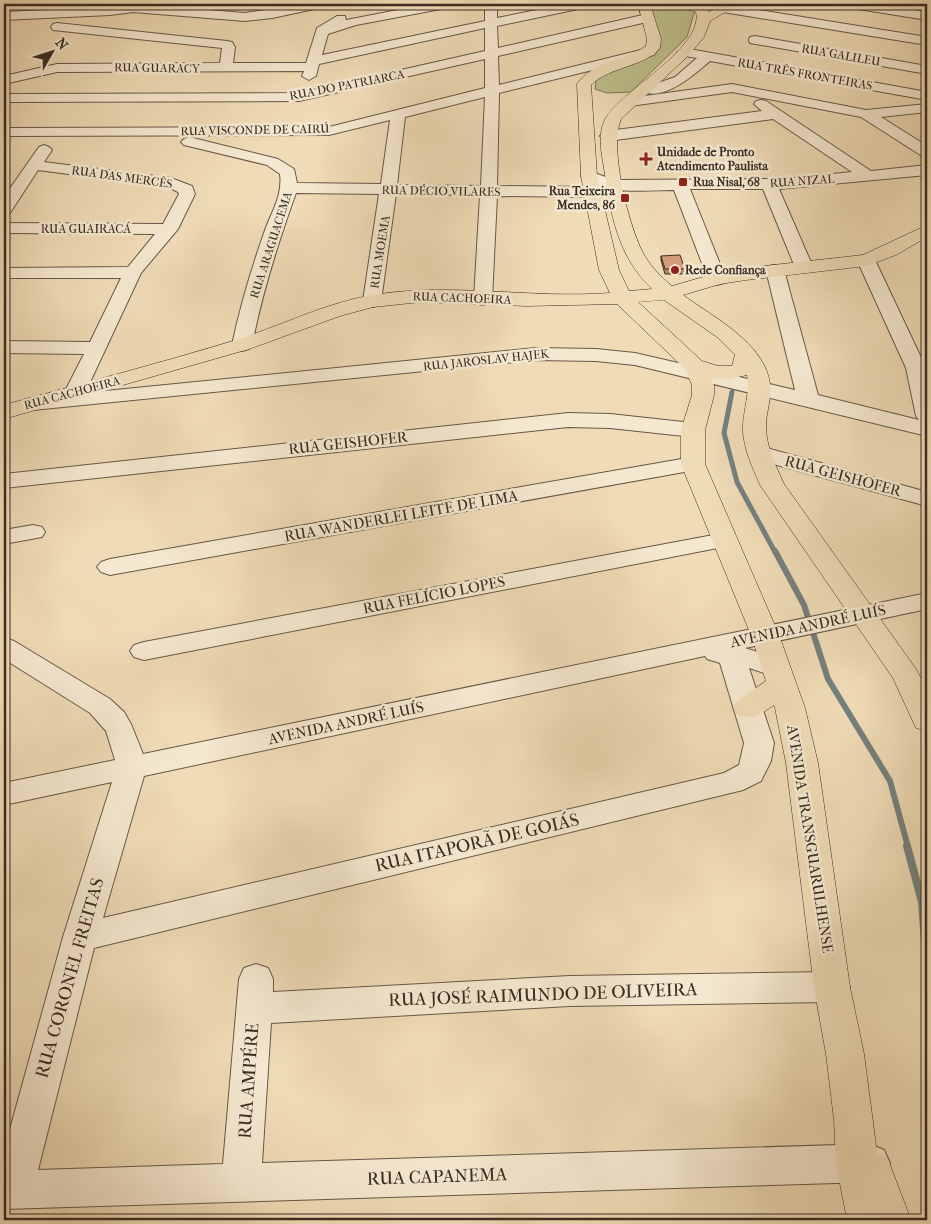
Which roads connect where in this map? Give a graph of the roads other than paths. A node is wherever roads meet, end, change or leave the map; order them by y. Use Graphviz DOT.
graph roads {
  1 [pos="235,4"];
  2 [pos="446,4"];
  3 [pos="491,4"];
  4 [pos="583,4"];
  5 [pos="684,4"];
  6 [pos="852,4"];
  7 [pos="315,5"];
  8 [pos="136,6"];
  9 [pos="730,6"];
  10 [pos="648,13"];
  11 [pos="4,16"];
  12 [pos="260,16"];
  13 [pos="927,16"];
  14 [pos="704,18"];
  15 [pos="784,18"];
  16 [pos="31,19"];
  17 [pos="347,20"];
  18 [pos="4,23"];
  19 [pos="491,23"];
  20 [pos="924,39"];
  21 [pos="748,45"];
  22 [pos="649,52"];
  23 [pos="684,52"];
  24 [pos="492,54"];
  25 [pos="707,56"];
  26 [pos="726,59"];
  27 [pos="312,64"];
  28 [pos="750,64"];
  29 [pos="226,68"];
  30 [pos="927,70"];
  31 [pos="560,73"];
  32 [pos="4,80"];
  33 [pos="584,85"];
  34 [pos="737,90"];
  35 [pos="492,91"];
  36 [pos="4,98"];
  37 [pos="75,98"];
  38 [pos="637,98"];
  39 [pos="301,106"];
  40 [pos="927,107"];
  41 [pos="776,114"];
  42 [pos="398,115"];
  43 [pos="614,117"];
  44 [pos="872,118"];
  45 [pos="849,125"];
  46 [pos="820,129"];
  47 [pos="56,131"];
  48 [pos="636,131"];
  49 [pos="801,131"];
  50 [pos="4,132"];
  51 [pos="147,132"];
  52 [pos="293,132"];
  53 [pos="608,136"];
  54 [pos="927,153"];
  55 [pos="34,165"];
  56 [pos="927,170"];
  57 [pos="868,176"];
  58 [pos="591,184"];
  59 [pos="769,184"];
  60 [pos="614,185"];
  61 [pos="680,185"];
  62 [pos="290,188"];
  63 [pos="389,191"];
  64 [pos="489,192"];
  65 [pos="6,202"];
  66 [pos="4,228"];
  67 [pos="169,229"];
  68 [pos="927,230"];
  69 [pos="866,260"];
  70 [pos="804,267"];
  71 [pos="609,270"];
  72 [pos="775,270"];
  73 [pos="133,272"];
  74 [pos="4,273"];
  75 [pos="717,279"];
  76 [pos="667,294"];
  77 [pos="623,298"];
  78 [pos="483,299"];
  79 [pos="591,300"];
  80 [pos="372,301"];
  81 [pos="242,345"];
  82 [pos="4,347"];
  83 [pos="97,348"];
  84 [pos="720,364"];
  85 [pos="922,368"];
  86 [pos="153,371"];
  87 [pos="761,388"];
  88 [pos="76,391"];
  89 [pos="157,392"];
  90 [pos="808,399"];
  91 [pos="25,405"];
  92 [pos="4,412"];
  93 [pos="927,416"];
  94 [pos="927,429"];
  95 [pos="693,430"];
  96 [pos="759,453"];
  97 [pos="693,464"];
  98 [pos="4,482"];
  99 [pos="927,499"];
  100 [pos="33,532"];
  101 [pos="4,537"];
  102 [pos="724,540"];
  103 [pos="110,566"];
  104 [pos="927,601"];
  105 [pos="863,614"];
  106 [pos="778,633"];
  107 [pos="4,647"];
  108 [pos="688,650"];
  109 [pos="144,651"];
  110 [pos="731,654"];
  111 [pos="779,676"];
  112 [pos="748,708"];
  113 [pos="927,720"];
  114 [pos="132,767"];
  115 [pos="4,794"];
  116 [pos="80,937"];
  117 [pos="832,987"];
  118 [pos="255,994"];
  119 [pos="863,1163"];
  120 [pos="241,1183"];
  121 [pos="8,1190"];
  122 [pos="868,1220"];
  123 [pos="890,1220"];
  1 -- 12 [label="street"];
  2 -- 17 [label="street"];
  3 -- 19 [label="street"];
  4 -- 19 [label="street, RUA GUARACY"];
  5 -- 14 [label="main road"];
  6 -- 13 [label="street"];
  7 -- 12 [label="street"];
  7 -- 17 [label="street"];
  8 -- 12 [label="street"];
  8 -- 16 [label="street"];
  9 -- 14 [label="main road"];
  9 -- 15 [label="street"];
  10 -- 22 [label="main road"];
  10 -- 24 [label="street, RUA DO PATRIARCA"];
  11 -- 16 [label="street"];
  14 -- 23 [label="main road"];
  15 -- 20 [label="street"];
  15 -- 21 [label="street"];
  16 -- 18 [label="street"];
  16 -- 29 [label="street"];
  17 -- 27 [label="street"];
  19 -- 24 [label="street"];
  19 -- 27 [label="street, RUA GUARACY"];
  21 -- 26 [label="street"];
  21 -- 30 [label="street, RUA GALILEU"];
  22 -- 31 [label="street, RUA VISCONDE DE CAIRÚ"];
  22 -- 33 [label="main road"];
  23 -- 25 [label="street, RUA TRÊS FRONTEIRAS"];
  23 -- 38 [label="main road"];
  24 -- 35 [label="street"];
  24 -- 39 [label="street, RUA DO PATRIARCA"];
  25 -- 26 [label="street, RUA TRÊS FRONTEIRAS"];
  25 -- 38 [label="street"];
  26 -- 28 [label="street, RUA TRÊS FRONTEIRAS"];
  27 -- 29 [label="street, RUA GUARACY"];
  27 -- 39 [label="street"];
  28 -- 34 [label="street"];
  28 -- 40 [label="street, RUA TRÊS FRONTEIRAS"];
  29 -- 32 [label="street, RUA GUARACY"];
  31 -- 33 [label="street"];
  31 -- 35 [label="street, RUA VISCONDE DE CAIRÚ"];
  33 -- 38 [label="main road"];
  33 -- 58 [label="main road"];
  34 -- 38 [label="street"];
  34 -- 41 [label="street"];
  34 -- 44 [label="street"];
  35 -- 42 [label="street, RUA VISCONDE DE CAIRÚ"];
  35 -- 64 [label="street"];
  36 -- 37 [label="street, RUA DO PATRIARCA"];
  37 -- 39 [label="street, RUA DO PATRIARCA"];
  37 -- 47 [label="street"];
  38 -- 43 [label="main road"];
  39 -- 52 [label="street"];
  40 -- 44 [label="street"];
  41 -- 48 [label="street"];
  41 -- 49 [label="street"];
  42 -- 52 [label="street, RUA VISCONDE DE CAIRÚ"];
  42 -- 63 [label="street, RUA MOEMA"];
  43 -- 48 [label="street"];
  43 -- 53 [label="main road"];
  44 -- 45 [label="street"];
  44 -- 54 [label="street"];
  46 -- 49 [label="street"];
  47 -- 50 [label="street, RUA VISCONDE DE CAIRÚ"];
  47 -- 51 [label="street, RUA VISCONDE DE CAIRÚ"];
  47 -- 55 [label="street"];
  48 -- 53 [label="street"];
  49 -- 57 [label="street"];
  51 -- 52 [label="street, RUA VISCONDE DE CAIRÚ"];
  51 -- 62 [label="street, RUA ARAGUACEMA"];
  53 -- 60 [label="main road"];
  55 -- 65 [label="street"];
  55 -- 67 [label="street, RUA DAS MERCÊS"];
  56 -- 57 [label="street, RUA NIZAL"];
  57 -- 59 [label="street, RUA NIZAL"];
  58 -- 60 [label="street, RUA NIZAL"];
  58 -- 64 [label="street, RUA DÉCIO VILARES"];
  58 -- 71 [label="main road"];
  59 -- 61 [label="street, RUA NIZAL"];
  59 -- 70 [label="street"];
  60 -- 61 [label="street, RUA NIZAL"];
  60 -- 76 [label="main road"];
  61 -- 75 [label="street"];
  62 -- 63 [label="street, RUA DÉCIO VILARES"];
  62 -- 81 [label="street, RUA ARAGUACEMA"];
  63 -- 64 [label="street, RUA DÉCIO VILARES"];
  63 -- 80 [label="street, RUA MOEMA"];
  64 -- 78 [label="street"];
  66 -- 67 [label="street, RUA GUAIRACÁ"];
  67 -- 73 [label="street, RUA DAS MERCÊS"];
  68 -- 69 [label="main road, RUA CACHOEIRA"];
  69 -- 70 [label="main road, RUA CACHOEIRA"];
  69 -- 85 [label="street"];
  70 -- 72 [label="main road, RUA CACHOEIRA"];
  71 -- 77 [label="main road"];
  71 -- 79 [label="main road"];
  72 -- 75 [label="main road, RUA CACHOEIRA"];
  72 -- 90 [label="street"];
  73 -- 74 [label="street"];
  73 -- 83 [label="street, RUA DAS MERCÊS"];
  75 -- 76 [label="main road, RUA CACHOEIRA"];
  76 -- 77 [label="main road, RUA CACHOEIRA"];
  76 -- 84 [label="main road"];
  77 -- 79 [label="main road, RUA CACHOEIRA"];
  77 -- 84 [label="main road"];
  77 -- 84 [label="main road"];
  78 -- 79 [label="main road, RUA CACHOEIRA"];
  78 -- 80 [label="main road, RUA CACHOEIRA"];
  80 -- 81 [label="main road, RUA CACHOEIRA"];
  81 -- 86 [label="main road, RUA CACHOEIRA"];
  82 -- 83 [label="street"];
  83 -- 88 [label="street, RUA DAS MERCÊS"];
  84 -- 87 [label="street, RUA JAROSLAV HAJEK"];
  84 -- 87 [label="main road"];
  84 -- 89 [label="street, RUA JAROSLAV HAJEK"];
  84 -- 95 [label="main road, AVENIDA TRANSGUARULHENSE"];
  85 -- 93 [label="street"];
  86 -- 88 [label="main road, RUA CACHOEIRA"];
  86 -- 89 [label="street"];
  87 -- 90 [label="street, RUA JAROSLAV HAJEK"];
  87 -- 96 [label="main road"];
  88 -- 91 [label="main road, RUA CACHOEIRA"];
  89 -- 91 [label="street, RUA JAROSLAV HAJEK"];
  90 -- 94 [label="street, RUA JAROSLAV HAJEK"];
  91 -- 92 [label="main road, RUA CACHOEIRA"];
  95 -- 97 [label="main road, AVENIDA TRANSGUARULHENSE"];
  95 -- 98 [label="street, RUA GEISHOFER"];
  96 -- 99 [label="street, RUA GEISHOFER"];
  96 -- 105 [label="main road"];
  97 -- 102 [label="main road, AVENIDA TRANSGUARULHENSE"];
  97 -- 103 [label="street, RUA WANDERLEI LEITE DE LIMA"];
  100 -- 101 [label="street"];
  102 -- 106 [label="main road, AVENIDA TRANSGUARULHENSE"];
  102 -- 109 [label="street, RUA FELÍCIO LOPES"];
  104 -- 105 [label="street, AVENIDA ANDRÉ LUÍS"];
  105 -- 106 [label="street, AVENIDA ANDRÉ LUÍS"];
  105 -- 113 [label="main road"];
  106 -- 108 [label="street, AVENIDA ANDRÉ LUÍS"];
  106 -- 111 [label="main road, AVENIDA TRANSGUARULHENSE"];
  107 -- 114 [label="street"];
  108 -- 110 [label="street, AVENIDA ANDRÉ LUÍS"];
  108 -- 114 [label="street, AVENIDA ANDRÉ LUÍS"];
  110 -- 111 [label="street, AVENIDA ANDRÉ LUÍS"];
  110 -- 112 [label="street, RUA ITAPORÃ DE GOIÁS"];
  111 -- 112 [label="main road"];
  111 -- 117 [label="main road, AVENIDA TRANSGUARULHENSE"];
  112 -- 116 [label="street, RUA ITAPORÃ DE GOIÁS"];
  114 -- 115 [label="street, AVENIDA ANDRÉ LUÍS"];
  114 -- 116 [label="street, RUA CORONEL FREITAS"];
  116 -- 121 [label="street, RUA CORONEL FREITAS"];
  117 -- 118 [label="street, RUA JOSÉ RAIMUNDO DE OLIVEIRA"];
  117 -- 119 [label="main road, AVENIDA TRANSGUARULHENSE"];
  118 -- 120 [label="street, RUA AMPÉRE"];
  119 -- 120 [label="street, RUA CAPANEMA"];
  119 -- 122 [label="main road, AVENIDA TRANSGUARULHENSE"];
  119 -- 123 [label="main road"];
  120 -- 121 [label="street, RUA CAPANEMA"];
}
